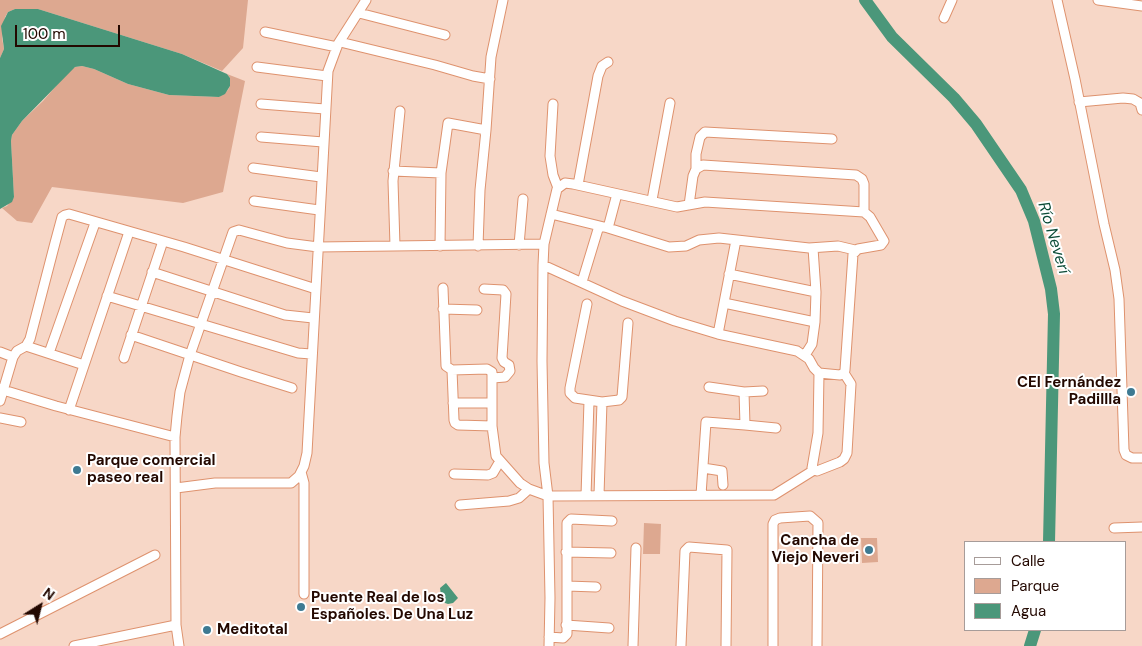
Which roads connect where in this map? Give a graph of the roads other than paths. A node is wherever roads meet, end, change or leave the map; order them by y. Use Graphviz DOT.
graph roads {
  1 [pos="366,0"];
  2 [pos="503,0"];
  3 [pos="952,0"];
  4 [pos="1057,0"];
  5 [pos="1098,0"];
  6 [pos="1142,6"];
  7 [pos="359,13"];
  8 [pos="944,18"];
  9 [pos="264,32"];
  10 [pos="445,35"];
  11 [pos="338,44"];
  12 [pos="608,62"];
  13 [pos="258,67"];
  14 [pos="327,76"];
  15 [pos="490,79"];
  16 [pos="1079,102"];
  17 [pos="670,103"];
  18 [pos="262,104"];
  19 [pos="553,104"];
  20 [pos="325,109"];
  21 [pos="1142,110"];
  22 [pos="400,111"];
  23 [pos="486,130"];
  24 [pos="261,138"];
  25 [pos="832,139"];
  26 [pos="323,142"];
  27 [pos="253,168"];
  28 [pos="696,169"];
  29 [pos="393,171"];
  30 [pos="441,173"];
  31 [pos="321,177"];
  32 [pos="578,185"];
  33 [pos="558,188"];
  34 [pos="617,194"];
  35 [pos="523,199"];
  36 [pos="652,200"];
  37 [pos="254,201"];
  38 [pos="690,205"];
  39 [pos="319,210"];
  40 [pos="864,212"];
  41 [pos="551,214"];
  42 [pos="95,223"];
  43 [pos="604,227"];
  44 [pos="129,232"];
  45 [pos="736,240"];
  46 [pos="163,241"];
  47 [pos="544,244"];
  48 [pos="518,245"];
  49 [pos="395,246"];
  50 [pos="440,246"];
  51 [pos="478,246"];
  52 [pos="318,247"];
  53 [pos="813,248"];
  54 [pos="855,250"];
  55 [pos="223,260"];
  56 [pos="543,265"];
  57 [pos="152,272"];
  58 [pos="730,274"];
  59 [pos="582,282"];
  60 [pos="443,288"];
  61 [pos="316,289"];
  62 [pos="484,289"];
  63 [pos="213,292"];
  64 [pos="816,292"];
  65 [pos="107,296"];
  66 [pos="724,303"];
  67 [pos="587,304"];
  68 [pos="141,305"];
  69 [pos="443,309"];
  70 [pos="477,310"];
  71 [pos="313,318"];
  72 [pos="815,322"];
  73 [pos="628,323"];
  74 [pos="202,324"];
  75 [pos="718,334"];
  76 [pos="131,335"];
  77 [pos="26,346"];
  78 [pos="0,352"];
  79 [pos="49,353"];
  80 [pos="311,354"];
  81 [pos="190,355"];
  82 [pos="805,355"];
  83 [pos="13,357"];
  84 [pos="124,358"];
  85 [pos="84,365"];
  86 [pos="452,370"];
  87 [pos="819,373"];
  88 [pos="844,373"];
  89 [pos="493,378"];
  90 [pos="709,386"];
  91 [pos="292,388"];
  92 [pos="2,389"];
  93 [pos="763,391"];
  94 [pos="744,392"];
  95 [pos="0,401"];
  96 [pos="588,401"];
  97 [pos="602,402"];
  98 [pos="453,403"];
  99 [pos="492,403"];
  100 [pos="69,410"];
  101 [pos="0,418"];
  102 [pos="21,422"];
  103 [pos="745,425"];
  104 [pos="492,426"];
  105 [pos="776,428"];
  106 [pos="175,437"];
  107 [pos="1142,458"];
  108 [pos="500,461"];
  109 [pos="703,468"];
  110 [pos="814,470"];
  111 [pos="301,472"];
  112 [pos="454,474"];
  113 [pos="723,485"];
  114 [pos="176,488"];
  115 [pos="529,489"];
  116 [pos="701,495"];
  117 [pos="548,496"];
  118 [pos="586,496"];
  119 [pos="599,496"];
  120 [pos="460,505"];
  121 [pos="612,521"];
  122 [pos="1142,527"];
  123 [pos="1114,528"];
  124 [pos="636,548"];
  125 [pos="566,552"];
  126 [pos="611,553"];
  127 [pos="155,555"];
  128 [pos="567,586"];
  129 [pos="596,587"];
  130 [pos="304,594"];
  131 [pos="176,625"];
  132 [pos="566,626"];
  133 [pos="609,628"];
  134 [pos="0,634"];
  135 [pos="549,641"];
  136 [pos="74,646"];
  137 [pos="179,646"];
  138 [pos="633,646"];
  139 [pos="681,646"];
  140 [pos="726,646"];
  141 [pos="773,646"];
  142 [pos="817,646"];
  1 -- 7 [label="street"];
  2 -- 15 [label="street"];
  3 -- 8 [label="street"];
  4 -- 16 [label="street"];
  5 -- 6 [label="street"];
  7 -- 10 [label="street"];
  7 -- 11 [label="street"];
  9 -- 11 [label="street"];
  11 -- 14 [label="street"];
  11 -- 15 [label="street"];
  12 -- 32 [label="street"];
  13 -- 14 [label="street"];
  14 -- 20 [label="street"];
  15 -- 23 [label="street"];
  16 -- 21 [label="street"];
  16 -- 107 [label="street"];
  17 -- 36 [label="street"];
  18 -- 20 [label="street"];
  19 -- 33 [label="street"];
  20 -- 26 [label="street"];
  22 -- 29 [label="street"];
  23 -- 30 [label="street"];
  23 -- 51 [label="street"];
  24 -- 26 [label="street"];
  25 -- 28 [label="street"];
  26 -- 31 [label="street"];
  27 -- 31 [label="street"];
  28 -- 38 [label="street"];
  28 -- 40 [label="street"];
  29 -- 30 [label="street"];
  29 -- 49 [label="street"];
  30 -- 50 [label="street"];
  31 -- 39 [label="street"];
  32 -- 33 [label="street"];
  32 -- 34 [label="street"];
  33 -- 41 [label="street"];
  34 -- 36 [label="street"];
  34 -- 43 [label="street"];
  35 -- 48 [label="street"];
  36 -- 38 [label="street"];
  37 -- 39 [label="street"];
  38 -- 40 [label="street"];
  39 -- 52 [label="street"];
  40 -- 54 [label="street"];
  41 -- 43 [label="street"];
  41 -- 47 [label="street"];
  42 -- 44 [label="street"];
  42 -- 77 [label="street"];
  42 -- 79 [label="street"];
  43 -- 45 [label="street"];
  43 -- 59 [label="street"];
  44 -- 46 [label="street"];
  44 -- 65 [label="street"];
  45 -- 53 [label="street"];
  45 -- 58 [label="street"];
  46 -- 55 [label="street"];
  46 -- 57 [label="street"];
  47 -- 48 [label="street"];
  47 -- 56 [label="street"];
  48 -- 51 [label="street"];
  49 -- 50 [label="street"];
  49 -- 52 [label="street"];
  50 -- 51 [label="street"];
  52 -- 55 [label="street"];
  52 -- 61 [label="street"];
  53 -- 54 [label="street"];
  53 -- 64 [label="street"];
  54 -- 88 [label="street"];
  55 -- 61 [label="street"];
  55 -- 63 [label="street"];
  56 -- 59 [label="street"];
  56 -- 117 [label="street"];
  57 -- 63 [label="street"];
  57 -- 68 [label="street"];
  58 -- 64 [label="street"];
  58 -- 66 [label="street"];
  59 -- 75 [label="street"];
  60 -- 69 [label="street"];
  61 -- 71 [label="street"];
  62 -- 89 [label="street"];
  63 -- 71 [label="street"];
  63 -- 74 [label="street"];
  64 -- 72 [label="street"];
  65 -- 68 [label="street"];
  65 -- 85 [label="street"];
  66 -- 72 [label="street"];
  66 -- 75 [label="street"];
  67 -- 96 [label="street"];
  68 -- 74 [label="street"];
  68 -- 76 [label="street"];
  69 -- 70 [label="street"];
  69 -- 86 [label="street"];
  71 -- 80 [label="street"];
  72 -- 82 [label="street"];
  73 -- 97 [label="street"];
  74 -- 80 [label="street"];
  74 -- 81 [label="street"];
  75 -- 82 [label="street"];
  76 -- 81 [label="street"];
  76 -- 84 [label="street"];
  77 -- 79 [label="street"];
  77 -- 83 [label="street"];
  78 -- 83 [label="street"];
  79 -- 85 [label="street"];
  80 -- 111 [label="street"];
  81 -- 91 [label="street"];
  81 -- 106 [label="street"];
  82 -- 87 [label="street"];
  83 -- 92 [label="street"];
  85 -- 100 [label="street"];
  86 -- 89 [label="street"];
  86 -- 98 [label="street"];
  87 -- 88 [label="street"];
  87 -- 110 [label="street"];
  88 -- 110 [label="street"];
  89 -- 99 [label="street"];
  90 -- 94 [label="street"];
  92 -- 95 [label="street"];
  92 -- 100 [label="street"];
  93 -- 94 [label="street"];
  94 -- 103 [label="street"];
  96 -- 97 [label="street"];
  96 -- 118 [label="street"];
  97 -- 119 [label="street"];
  98 -- 99 [label="street"];
  98 -- 104 [label="street"];
  99 -- 104 [label="street"];
  100 -- 106 [label="street"];
  101 -- 102 [label="street"];
  103 -- 105 [label="street"];
  103 -- 109 [label="street"];
  104 -- 108 [label="street"];
  106 -- 114 [label="street"];
  108 -- 112 [label="street"];
  108 -- 115 [label="street"];
  109 -- 113 [label="street"];
  109 -- 116 [label="street"];
  110 -- 116 [label="street"];
  111 -- 114 [label="street"];
  111 -- 130 [label="street"];
  114 -- 131 [label="street"];
  115 -- 117 [label="street"];
  115 -- 120 [label="street"];
  116 -- 119 [label="street"];
  117 -- 118 [label="street"];
  117 -- 135 [label="street"];
  118 -- 119 [label="street"];
  121 -- 125 [label="street"];
  122 -- 123 [label="street"];
  124 -- 138 [label="street"];
  125 -- 126 [label="street"];
  125 -- 128 [label="street"];
  127 -- 134 [label="street"];
  128 -- 129 [label="street"];
  128 -- 132 [label="street"];
  131 -- 136 [label="street"];
  131 -- 137 [label="street"];
  132 -- 133 [label="street"];
  132 -- 135 [label="street"];
  139 -- 140 [label="street"];
  141 -- 142 [label="street"];
}
